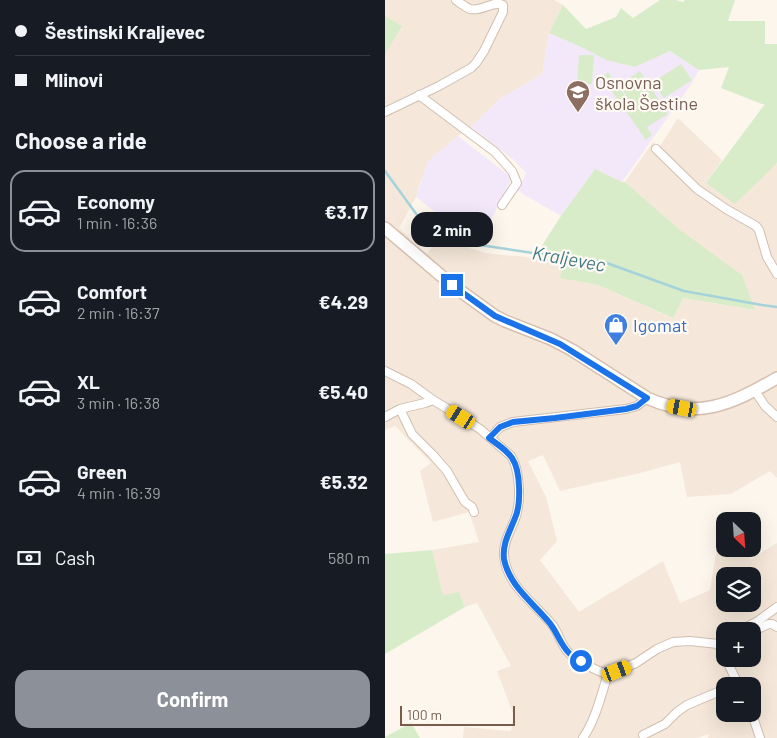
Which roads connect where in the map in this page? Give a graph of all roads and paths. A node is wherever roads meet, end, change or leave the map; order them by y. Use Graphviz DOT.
graph roads {
  1 [pos="456,0"];
  2 [pos="419,95"];
  3 [pos="385,112"];
  4 [pos="656,149"];
  5 [pos="502,205"];
  6 [pos="385,228"];
  7 [pos="777,274"];
  8 [pos="385,371"];
  9 [pos="777,378"];
  10 [pos="755,391"];
  11 [pos="647,398"];
  12 [pos="433,400"];
  13 [pos="400,409"];
  14 [pos="385,417"];
  15 [pos="777,417"];
  16 [pos="489,438"];
  17 [pos="475,512"];
  18 [pos="775,611"];
  19 [pos="756,622"];
  20 [pos="777,627"];
  21 [pos="761,628"];
  22 [pos="716,644"];
  23 [pos="608,674"];
  24 [pos="716,693"];
  25 [pos="755,722"];
  26 [pos="643,735"];
  27 [pos="583,738"];
  28 [pos="760,738"];
  1 -- 2 [label="street"];
  2 -- 3 [label="street"];
  2 -- 5 [label="street"];
  4 -- 7 [label="street"];
  6 -- 11 [label="main road"];
  8 -- 12 [label="street"];
  9 -- 10 [label="main road"];
  10 -- 11 [label="main road"];
  10 -- 15 [label="street"];
  11 -- 16 [label="street"];
  12 -- 13 [label="street"];
  12 -- 16 [label="street"];
  13 -- 14 [label="street"];
  13 -- 17 [label="street"];
  16 -- 23 [label="street"];
  18 -- 19 [label="street"];
  20 -- 21 [label="street"];
  22 -- 23 [label="street"];
  23 -- 27 [label="street"];
  24 -- 26 [label="street"];
  25 -- 28 [label="street"];
}
